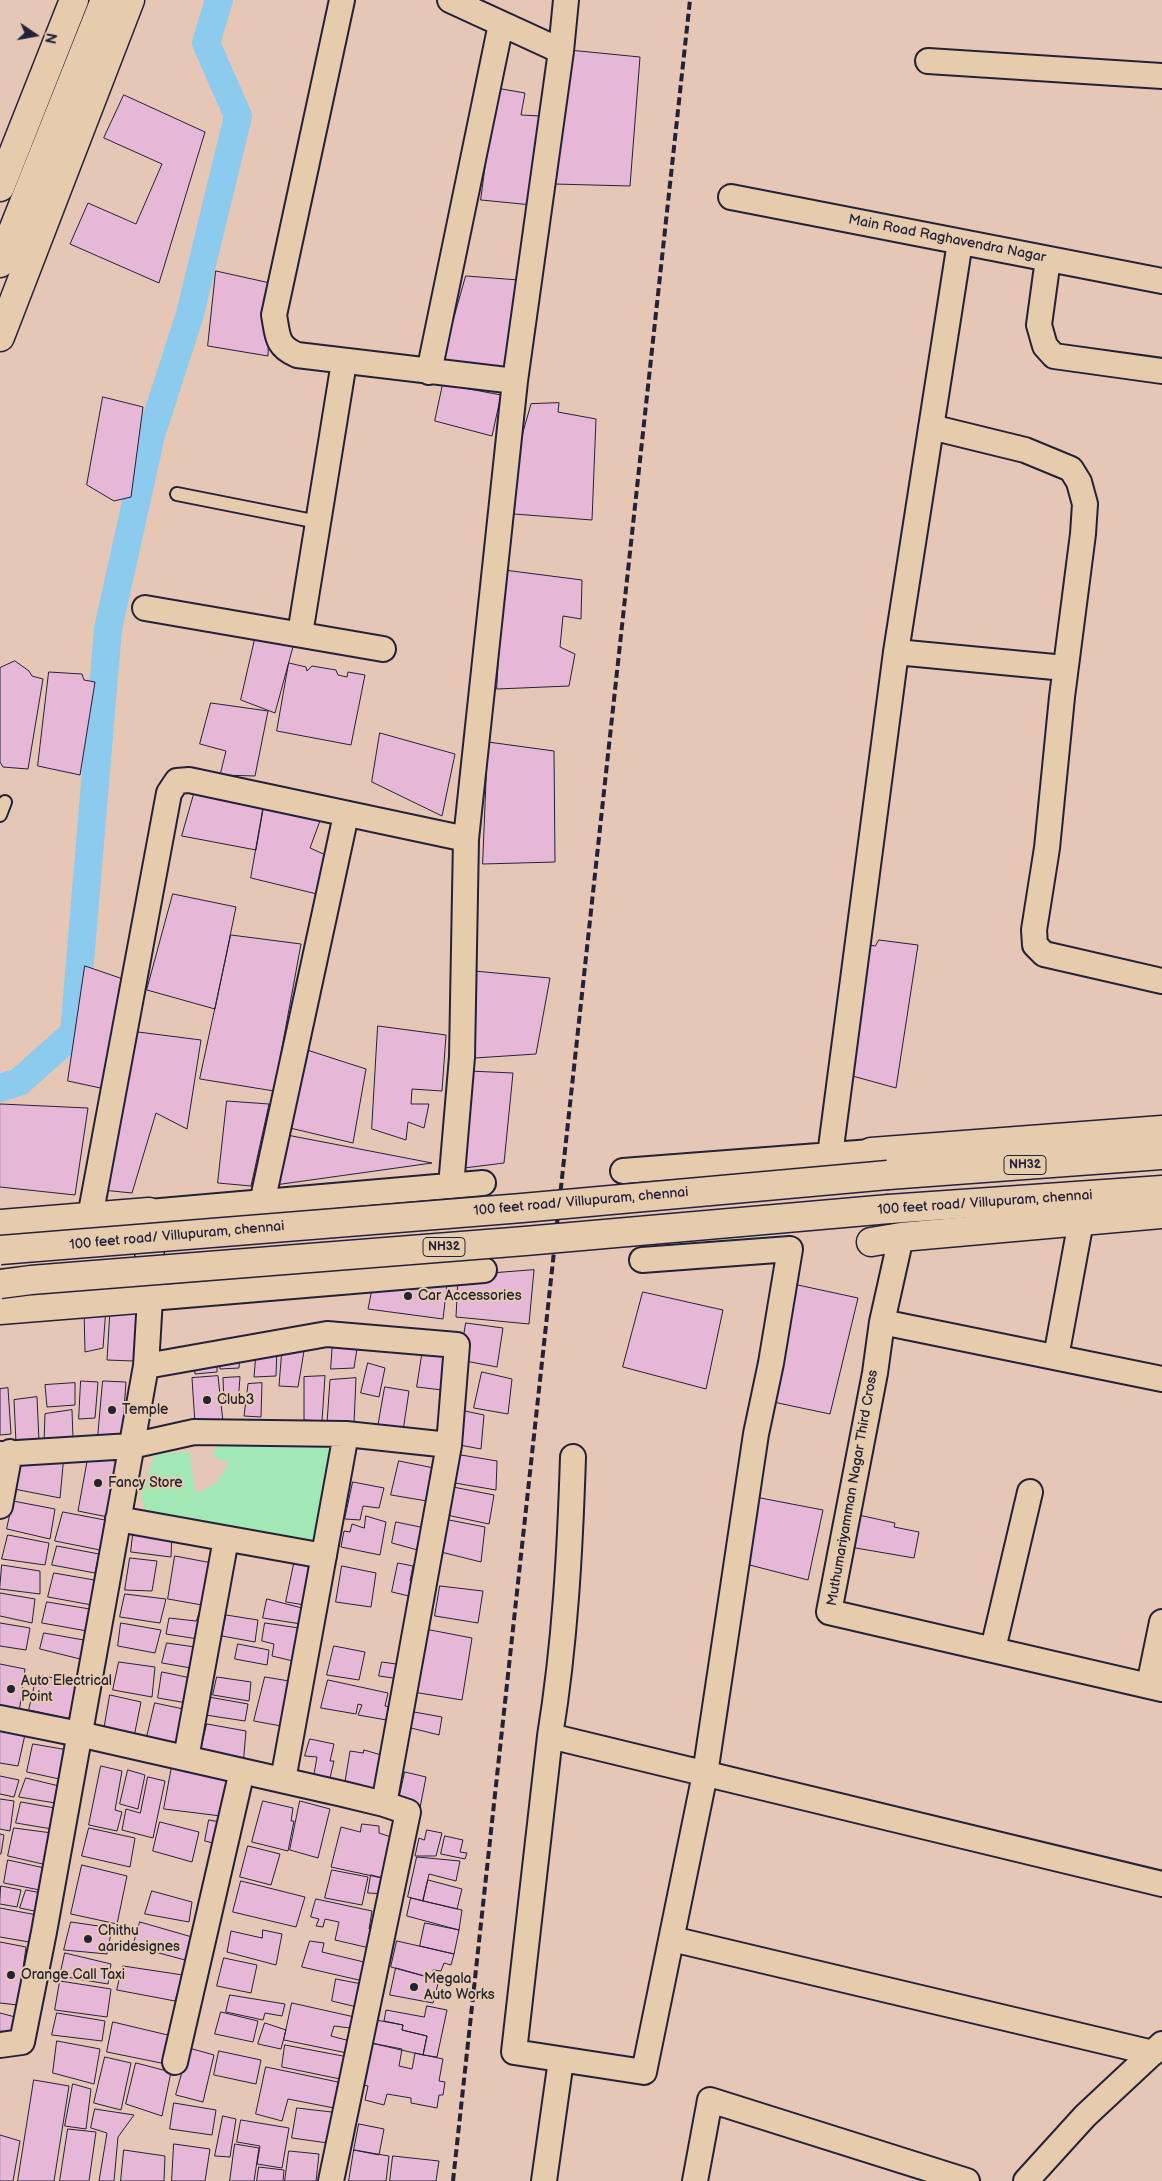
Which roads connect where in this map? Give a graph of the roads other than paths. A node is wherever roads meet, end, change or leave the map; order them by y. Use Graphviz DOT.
graph roads {
  1 [pos="74,0"];
  2 [pos="105,0"];
  3 [pos="130,0"];
  4 [pos="342,0"];
  5 [pos="450,0"];
  6 [pos="566,0"];
  7 [pos="501,24"];
  8 [pos="561,51"];
  9 [pos="928,61"];
  10 [pos="1162,76"];
  11 [pos="0,187"];
  12 [pos="731,197"];
  13 [pos="960,242"];
  14 [pos="1048,259"];
  15 [pos="0,263"];
  16 [pos="1162,281"];
  17 [pos="0,337"];
  18 [pos="344,362"];
  19 [pos="1162,371"];
  20 [pos="429,372"];
  21 [pos="515,381"];
  22 [pos="931,427"];
  23 [pos="177,494"];
  24 [pos="318,522"];
  25 [pos="145,608"];
  26 [pos="300,634"];
  27 [pos="383,649"];
  28 [pos="896,652"];
  29 [pos="1066,668"];
  30 [pos="5,802"];
  31 [pos="0,815"];
  32 [pos="346,815"];
  33 [pos="466,839"];
  34 [pos="1162,981"];
  35 [pos="1162,1130"];
  36 [pos="871,1152"];
  37 [pos="830,1155"];
  38 [pos="1162,1155"];
  39 [pos="624,1171"];
  40 [pos="483,1183"];
  41 [pos="450,1186"];
  42 [pos="1162,1190"];
  43 [pos="262,1203"];
  44 [pos="148,1212"];
  45 [pos="1162,1214"];
  46 [pos="90,1217"];
  47 [pos="1081,1221"];
  48 [pos="0,1224"];
  49 [pos="901,1237"];
  50 [pos="871,1242"];
  51 [pos="0,1250"];
  52 [pos="642,1260"];
  53 [pos="484,1270"];
  54 [pos="0,1284"];
  55 [pos="150,1298"];
  56 [pos="0,1310"];
  57 [pos="882,1322"];
  58 [pos="1056,1357"];
  59 [pos="146,1366"];
  60 [pos="1162,1379"];
  61 [pos="346,1434"];
  62 [pos="448,1445"];
  63 [pos="131,1446"];
  64 [pos="5,1453"];
  65 [pos="573,1457"];
  66 [pos="1030,1492"];
  67 [pos="0,1506"];
  68 [pos="118,1519"];
  69 [pos="226,1539"];
  70 [pos="324,1556"];
  71 [pos="1162,1622"];
  72 [pos="993,1649"];
  73 [pos="1155,1687"];
  74 [pos="0,1718"];
  75 [pos="80,1734"];
  76 [pos="550,1736"];
  77 [pos="186,1758"];
  78 [pos="242,1771"];
  79 [pos="705,1774"];
  80 [pos="283,1780"];
  81 [pos="384,1804"];
  82 [pos="1162,1884"];
  83 [pos="672,1938"];
  84 [pos="0,2045"];
  85 [pos="1158,2049"];
  86 [pos="561,2060"];
  87 [pos="175,2062"];
  88 [pos="331,2181"];
  89 [pos="544,2181"];
  90 [pos="695,2181"];
  91 [pos="967,2181"];
  92 [pos="1026,2181"];
  1 -- 11 [label="main road"];
  2 -- 15 [label="main road"];
  3 -- 17 [label="main road"];
  4 -- 18 [label="street"];
  5 -- 7 [label="street"];
  6 -- 8 [label="street"];
  7 -- 8 [label="street"];
  7 -- 20 [label="street"];
  8 -- 21 [label="street"];
  9 -- 10 [label="street"];
  12 -- 13 [label="street, Main Road Raghavendra Nagar"];
  13 -- 14 [label="street, Main Road Raghavendra Nagar"];
  13 -- 22 [label="street"];
  14 -- 16 [label="street, Main Road Raghavendra Nagar"];
  14 -- 19 [label="street"];
  18 -- 20 [label="street"];
  18 -- 24 [label="street"];
  20 -- 21 [label="street"];
  21 -- 33 [label="street"];
  22 -- 28 [label="street"];
  22 -- 29 [label="street"];
  23 -- 24 [label="lane"];
  24 -- 26 [label="street"];
  25 -- 26 [label="street"];
  26 -- 27 [label="street"];
  28 -- 29 [label="street"];
  28 -- 37 [label="street"];
  29 -- 34 [label="street"];
  30 -- 31 [label="lane"];
  32 -- 33 [label="street"];
  32 -- 43 [label="street"];
  32 -- 46 [label="street"];
  33 -- 41 [label="street"];
  35 -- 36 [label="main road"];
  36 -- 37 [label="street"];
  37 -- 39 [label="street"];
  38 -- 51 [label="main road, 100 feet road/ Villupuram, chennai / NH32, bridge"];
  40 -- 41 [label="street"];
  41 -- 43 [label="street"];
  42 -- 54 [label="main road, 100 feet road/ Villupuram, chennai / NH32, bridge"];
  43 -- 44 [label="street"];
  44 -- 46 [label="main road"];
  44 -- 55 [label="main road"];
  45 -- 47 [label="main road"];
  46 -- 48 [label="main road"];
  47 -- 49 [label="main road"];
  47 -- 58 [label="street"];
  49 -- 50 [label="main road"];
  49 -- 57 [label="street, Muthumariyamman Nagar Third Cross"];
  52 -- 79 [label="street"];
  53 -- 55 [label="street"];
  55 -- 56 [label="main road"];
  55 -- 59 [label="street"];
  57 -- 58 [label="street"];
  57 -- 72 [label="street, Muthumariyamman Nagar Third Cross"];
  58 -- 60 [label="street"];
  59 -- 62 [label="street"];
  59 -- 63 [label="street"];
  61 -- 62 [label="street"];
  61 -- 63 [label="street"];
  61 -- 70 [label="street"];
  62 -- 81 [label="street"];
  63 -- 64 [label="street"];
  63 -- 68 [label="street"];
  64 -- 67 [label="street"];
  65 -- 76 [label="street"];
  66 -- 72 [label="street"];
  68 -- 69 [label="street"];
  68 -- 75 [label="street"];
  69 -- 70 [label="street"];
  69 -- 77 [label="street"];
  70 -- 80 [label="street"];
  71 -- 73 [label="street"];
  72 -- 73 [label="street, Muthumariyamman Nagar Third Cross"];
  74 -- 75 [label="street"];
  75 -- 77 [label="street"];
  75 -- 84 [label="street"];
  76 -- 79 [label="street"];
  76 -- 86 [label="street"];
  77 -- 78 [label="street"];
  78 -- 80 [label="street"];
  78 -- 87 [label="street"];
  79 -- 82 [label="street"];
  79 -- 83 [label="street"];
  80 -- 81 [label="street"];
  81 -- 88 [label="street"];
  83 -- 85 [label="street"];
  83 -- 86 [label="street"];
  85 -- 92 [label="street"];
  86 -- 89 [label="street"];
  90 -- 91 [label="street"];
}
